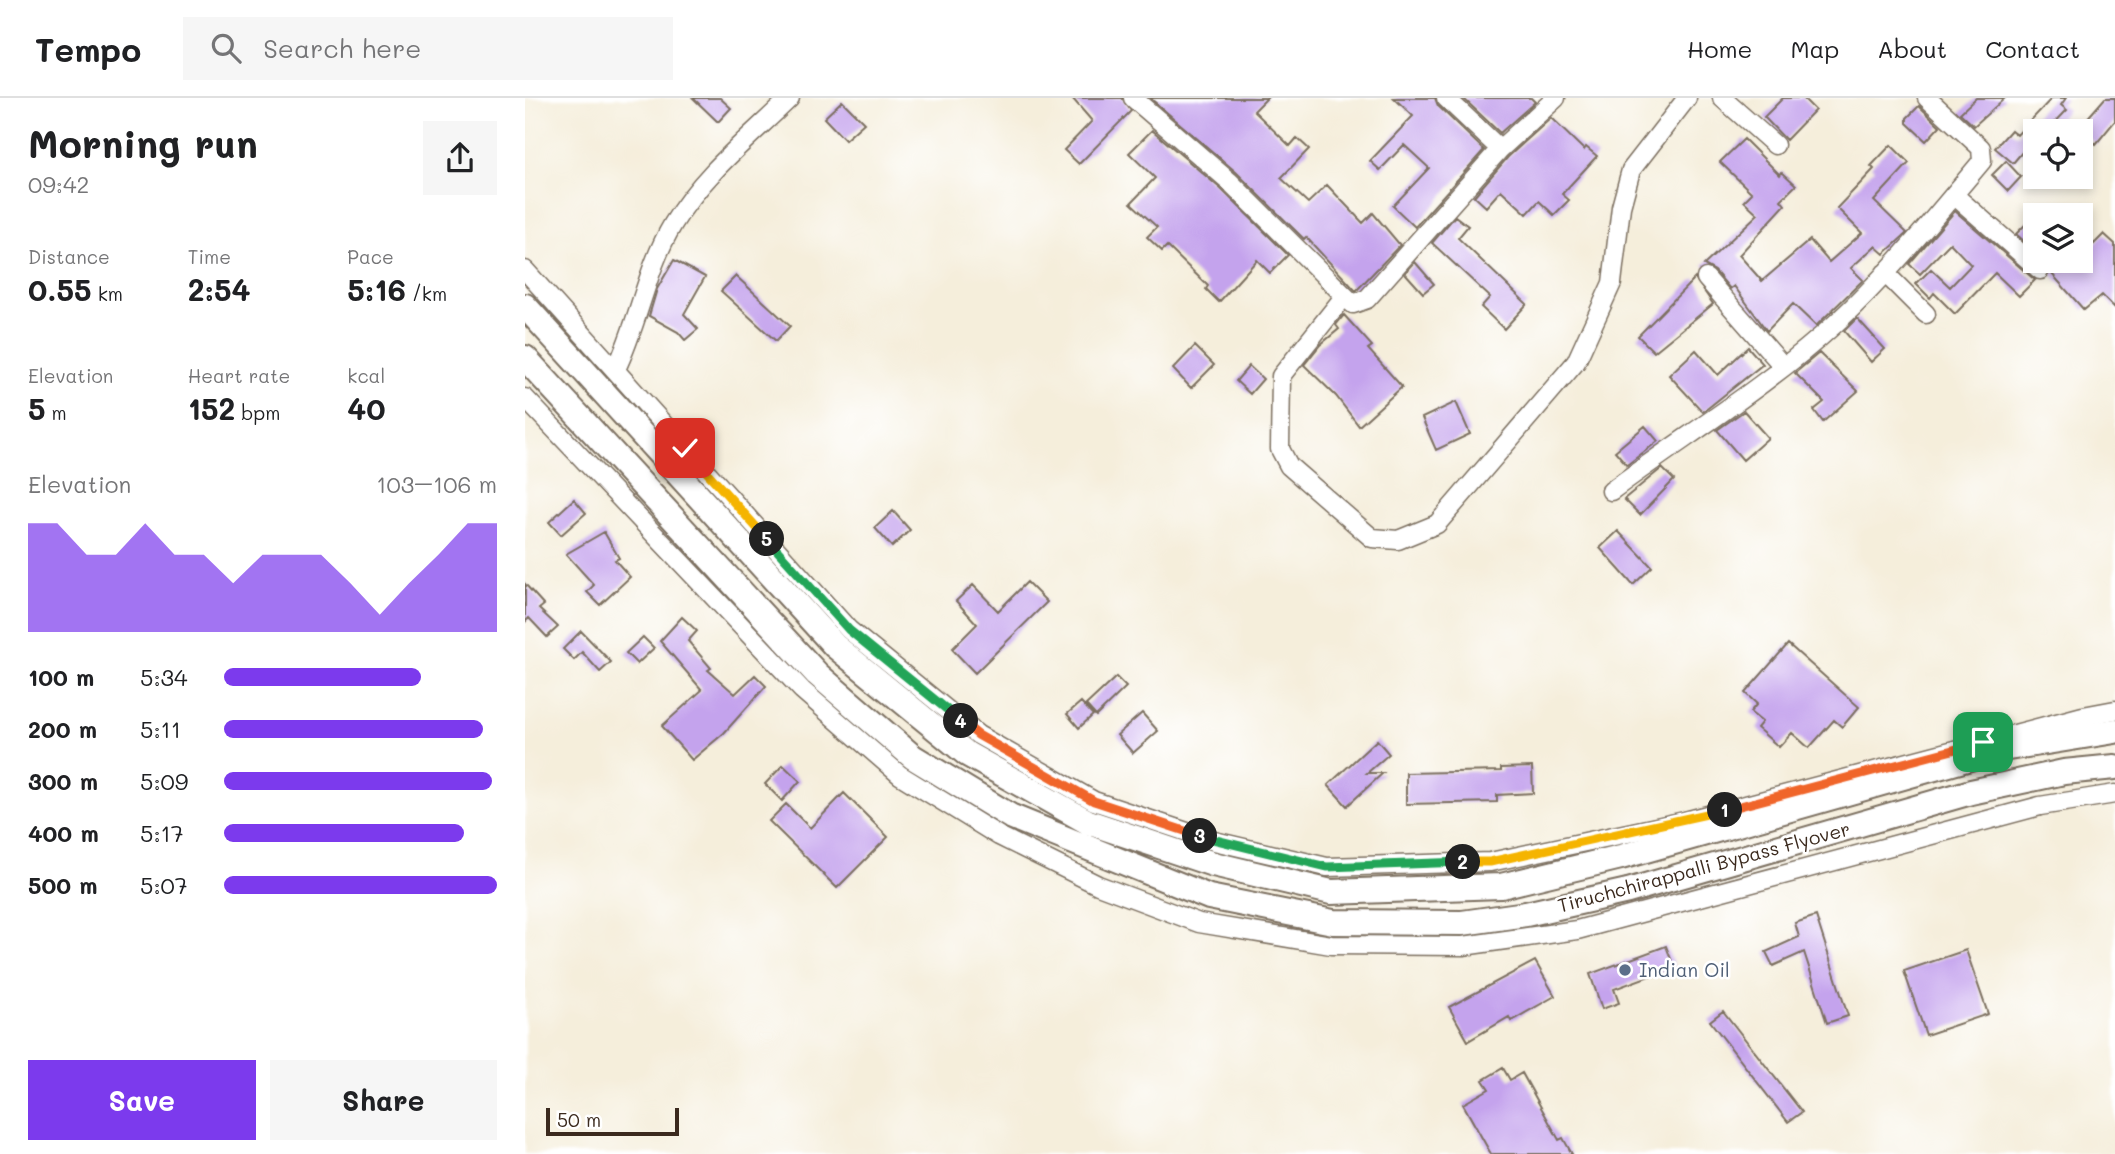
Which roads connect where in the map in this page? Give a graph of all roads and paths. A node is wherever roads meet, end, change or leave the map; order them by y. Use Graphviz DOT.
graph roads {
  1 [pos="790,98"];
  2 [pos="1133,98"];
  3 [pos="1446,98"];
  4 [pos="1556,98"];
  5 [pos="1687,98"];
  6 [pos="1722,98"];
  7 [pos="1927,98"];
  8 [pos="1775,145"];
  9 [pos="1500,149"];
  10 [pos="1954,195"];
  11 [pos="2023,255"];
  12 [pos="525,270"];
  13 [pos="1885,273"];
  14 [pos="1706,278"];
  15 [pos="1343,298"];
  16 [pos="525,306"];
  17 [pos="1926,314"];
  18 [pos="525,358"];
  19 [pos="1783,366"];
  20 [pos="616,369"];
  21 [pos="525,398"];
  22 [pos="1611,491"];
  23 [pos="2115,710"];
  24 [pos="2115,731"];
  25 [pos="2115,767"];
  26 [pos="2115,794"];
  1 -- 20 [label="street"];
  2 -- 15 [label="street"];
  3 -- 9 [label="street"];
  4 -- 9 [label="street"];
  5 -- 15 [label="street"];
  6 -- 8 [label="street"];
  7 -- 10 [label="street"];
  9 -- 15 [label="street"];
  10 -- 11 [label="street"];
  10 -- 13 [label="street"];
  12 -- 20 [label="street"];
  13 -- 17 [label="street"];
  13 -- 19 [label="street"];
  14 -- 19 [label="street"];
  16 -- 24 [label="highway, Tiruchchirappalli Bypass Flyover"];
  18 -- 25 [label="highway, Tiruchchirappalli Bypass Flyover"];
  19 -- 22 [label="street"];
  20 -- 23 [label="street"];
  21 -- 26 [label="street"];
}
